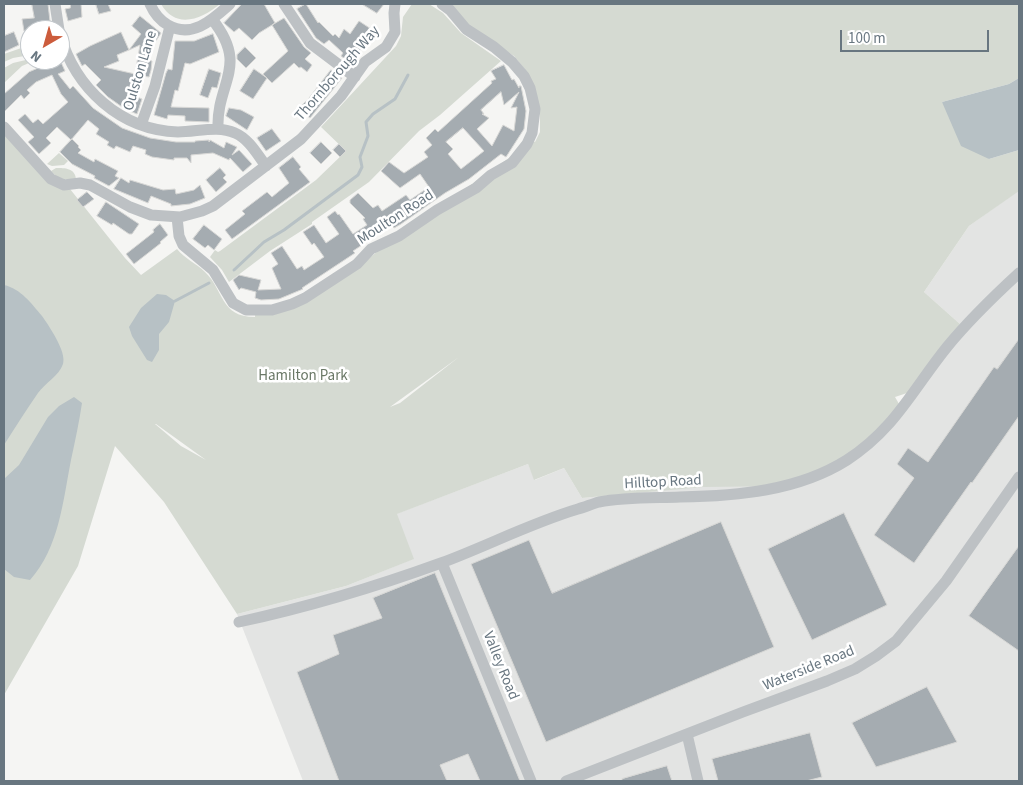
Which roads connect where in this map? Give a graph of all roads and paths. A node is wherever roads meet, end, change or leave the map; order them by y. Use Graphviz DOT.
graph roads {
  1 [pos="55,4"];
  2 [pos="150,4"];
  3 [pos="230,4"];
  4 [pos="284,4"];
  5 [pos="395,4"];
  6 [pos="442,4"];
  7 [pos="212,19"];
  8 [pos="57,20"];
  9 [pos="170,26"];
  10 [pos="70,62"];
  11 [pos="355,77"];
  12 [pos="141,125"];
  13 [pos="4,127"];
  14 [pos="218,129"];
  15 [pos="266,166"];
  16 [pos="177,217"];
  17 [pos="1019,273"];
  18 [pos="1019,477"];
  19 [pos="442,563"];
  20 [pos="239,622"];
  21 [pos="687,734"];
  22 [pos="531,781"];
  23 [pos="566,781"];
  24 [pos="698,781"];
  1 -- 8 [label="street"];
  2 -- 9 [label="street"];
  3 -- 7 [label="street"];
  4 -- 11 [label="street"];
  5 -- 11 [label="street, Thornborough Way"];
  6 -- 16 [label="street, Moulton Road"];
  7 -- 9 [label="street"];
  7 -- 14 [label="street"];
  9 -- 12 [label="street, Oulston Lane"];
  10 -- 12 [label="street"];
  11 -- 15 [label="street, Thornborough Way"];
  12 -- 14 [label="street"];
  13 -- 16 [label="street, Thornborough Way"];
  14 -- 15 [label="street"];
  15 -- 16 [label="street, Thornborough Way"];
  17 -- 19 [label="street, Hilltop Road"];
  18 -- 21 [label="street, Waterside Road"];
  19 -- 20 [label="street, Hilltop Road"];
  19 -- 22 [label="street, Valley Road"];
  21 -- 23 [label="street, Waterside Road"];
  21 -- 24 [label="street"];
}
